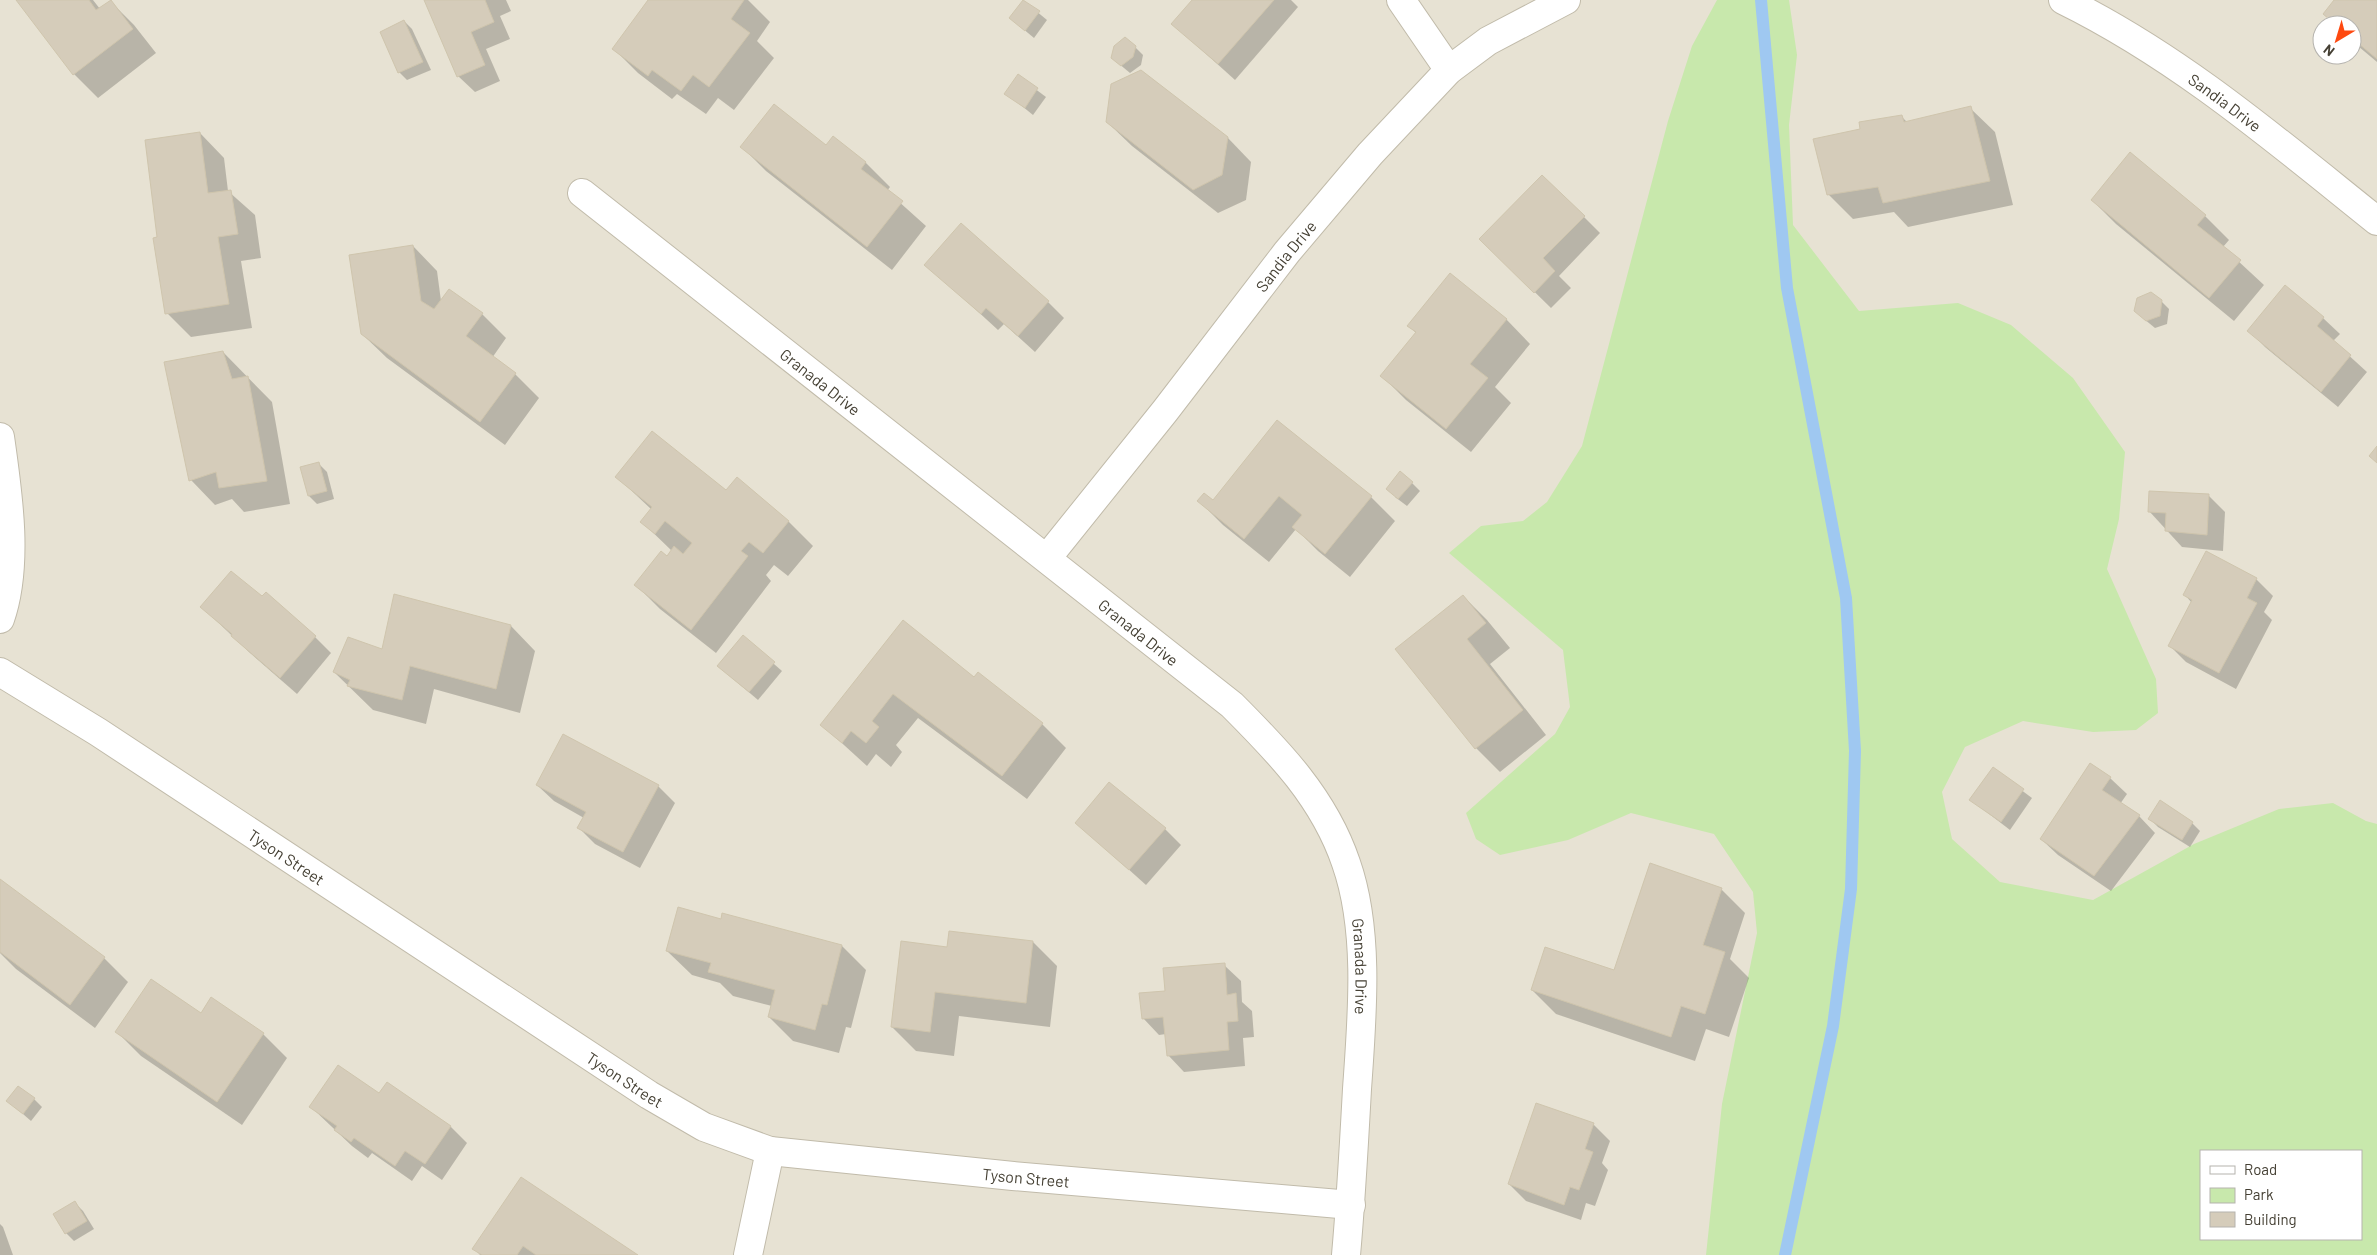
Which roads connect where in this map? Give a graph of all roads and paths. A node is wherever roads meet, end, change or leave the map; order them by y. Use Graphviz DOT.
graph roads {
  1 [pos="1401,0"];
  2 [pos="1566,0"];
  3 [pos="2063,0"];
  4 [pos="1449,70"];
  5 [pos="582,193"];
  6 [pos="2377,221"];
  7 [pos="0,437"];
  8 [pos="1047,558"];
  9 [pos="0,619"];
  10 [pos="0,672"];
  11 [pos="770,1151"];
  12 [pos="1351,1205"];
  13 [pos="748,1255"];
  14 [pos="1346,1255"];
  1 -- 4 [label="street"];
  2 -- 4 [label="street, Sandia Drive"];
  3 -- 6 [label="street, Sandia Drive"];
  4 -- 8 [label="street, Sandia Drive"];
  5 -- 8 [label="street, Granada Drive"];
  7 -- 9 [label="street"];
  8 -- 12 [label="street, Granada Drive"];
  10 -- 11 [label="street, Tyson Street"];
  11 -- 12 [label="street, Tyson Street"];
  11 -- 13 [label="street"];
  12 -- 14 [label="street, Granada Drive"];
}
